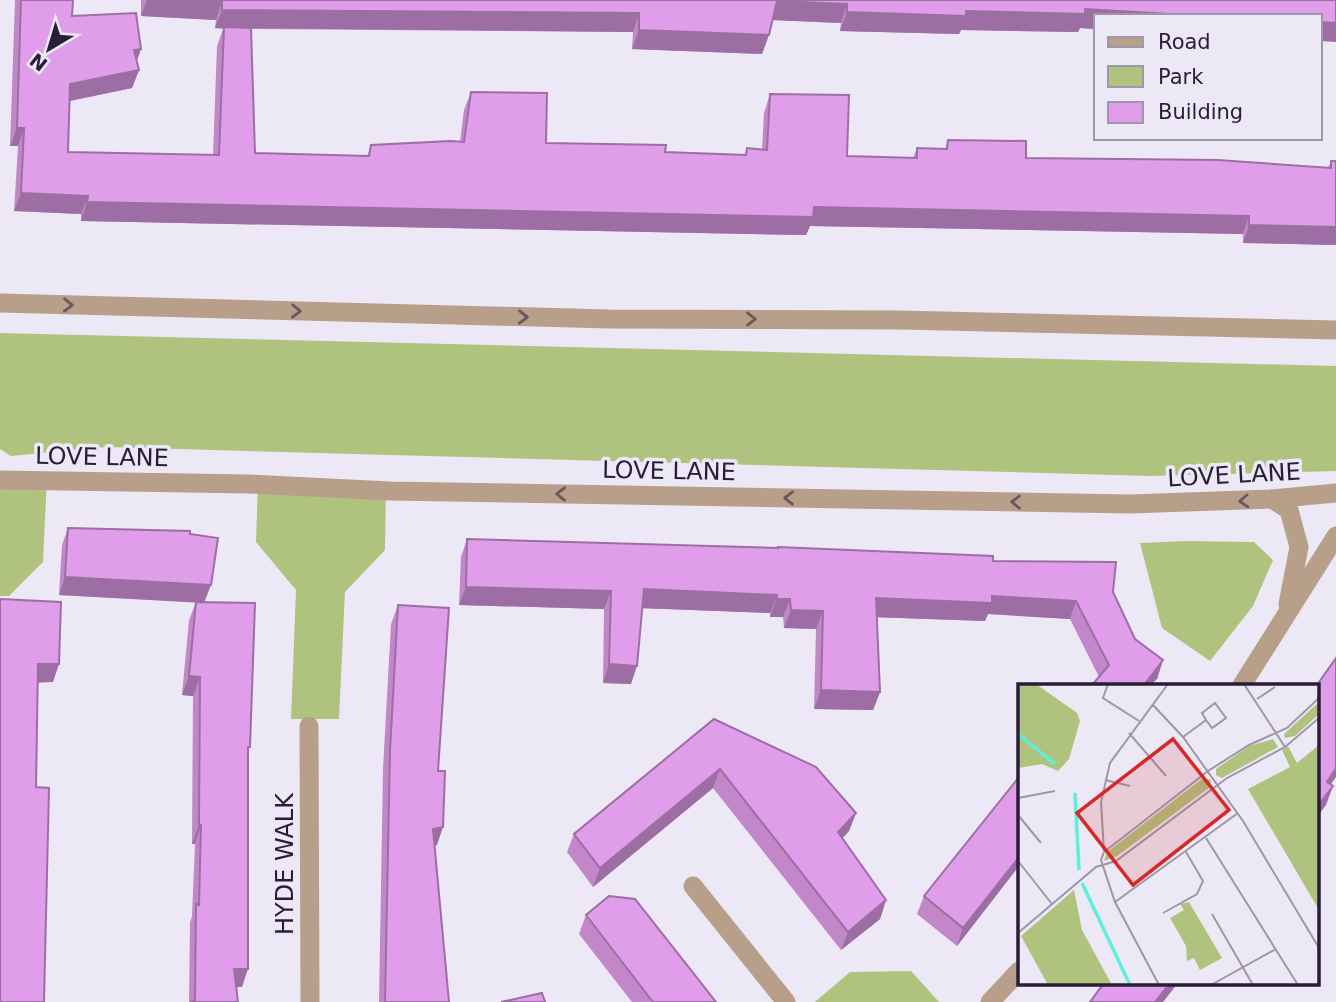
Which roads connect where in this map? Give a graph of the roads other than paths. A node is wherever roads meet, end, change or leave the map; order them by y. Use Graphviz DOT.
graph roads {
  1 [pos="0,303"];
  2 [pos="1336,330"];
  3 [pos="0,480"];
  4 [pos="1336,493"];
  5 [pos="1272,499"];
  6 [pos="1336,536"];
  7 [pos="1286,615"];
  8 [pos="1243,684"];
  9 [pos="309,726"];
  10 [pos="694,886"];
  11 [pos="1018,972"];
  12 [pos="310,1002"];
  13 [pos="786,1002"];
  14 [pos="990,1002"];
  1 -- 2 [label="street, one-way"];
  5 -- 3 [label="street, LOVE LANE, one-way"];
  4 -- 5 [label="street, LOVE LANE"];
  5 -- 7 [label="street"];
  6 -- 7 [label="street"];
  7 -- 8 [label="street"];
  9 -- 12 [label="street, HYDE WALK"];
  10 -- 13 [label="street"];
  11 -- 14 [label="street"];
}
